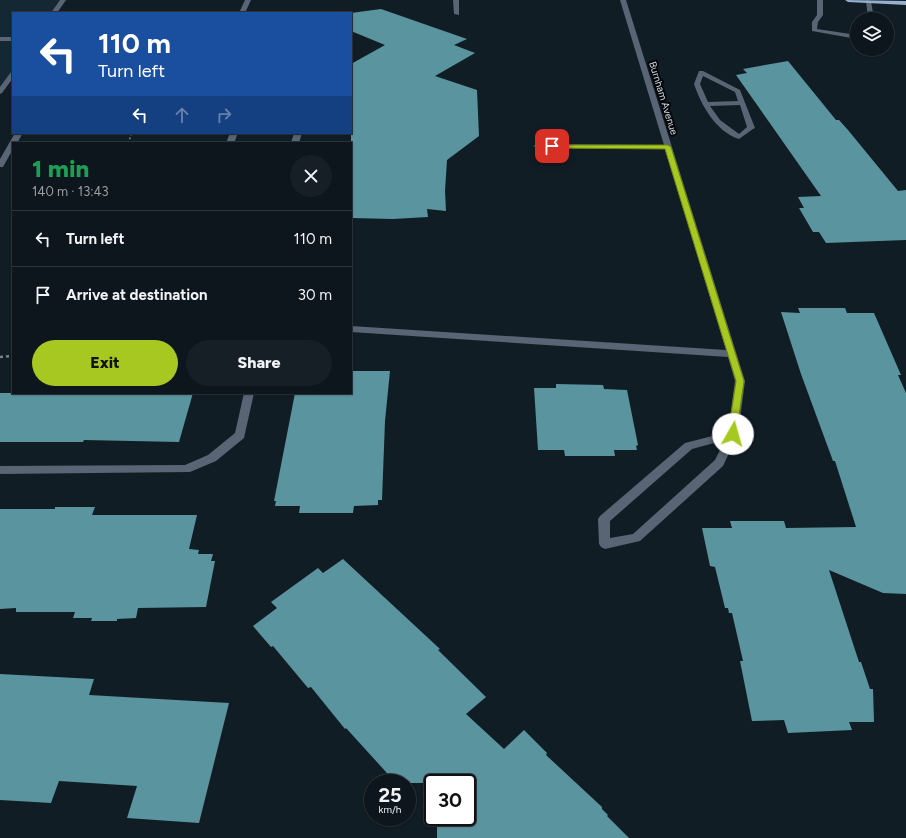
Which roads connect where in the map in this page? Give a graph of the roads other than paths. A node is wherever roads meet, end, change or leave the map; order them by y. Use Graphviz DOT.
graph roads {
  1 [pos="63,0"];
  2 [pos="248,0"];
  3 [pos="456,0"];
  4 [pos="623,0"];
  5 [pos="820,0"];
  6 [pos="848,0"];
  7 [pos="868,1"];
  8 [pos="906,3"];
  9 [pos="55,12"];
  10 [pos="242,12"];
  11 [pos="870,12"];
  12 [pos="458,14"];
  13 [pos="850,36"];
  14 [pos="0,39"];
  15 [pos="12,39"];
  16 [pos="12,74"];
  17 [pos="0,92"];
  18 [pos="742,103"];
  19 [pos="706,104"];
  20 [pos="12,145"];
  21 [pos="537,146"];
  22 [pos="668,147"];
  23 [pos="0,165"];
  24 [pos="352,329"];
  25 [pos="732,354"];
  26 [pos="249,394"];
  27 [pos="733,434"];
  28 [pos="0,470"];
  1 -- 9 [label="street"];
  2 -- 10 [label="street"];
  3 -- 12 [label="street"];
  4 -- 22 [label="street, Burnham Avenue"];
  5 -- 13 [label="street"];
  6 -- 7 [label="main road"];
  7 -- 8 [label="main road"];
  7 -- 11 [label="street"];
  14 -- 15 [label="street"];
  16 -- 17 [label="street"];
  18 -- 19 [label="street"];
  18 -- 19 [label="street"];
  18 -- 19 [label="street"];
  20 -- 23 [label="street"];
  21 -- 22 [label="street"];
  22 -- 25 [label="street, Burnham Avenue"];
  24 -- 25 [label="street"];
  25 -- 27 [label="street, Burnham Avenue"];
  26 -- 28 [label="street"];
  27 -- 27 [label="street, Burnham Avenue"];
}
